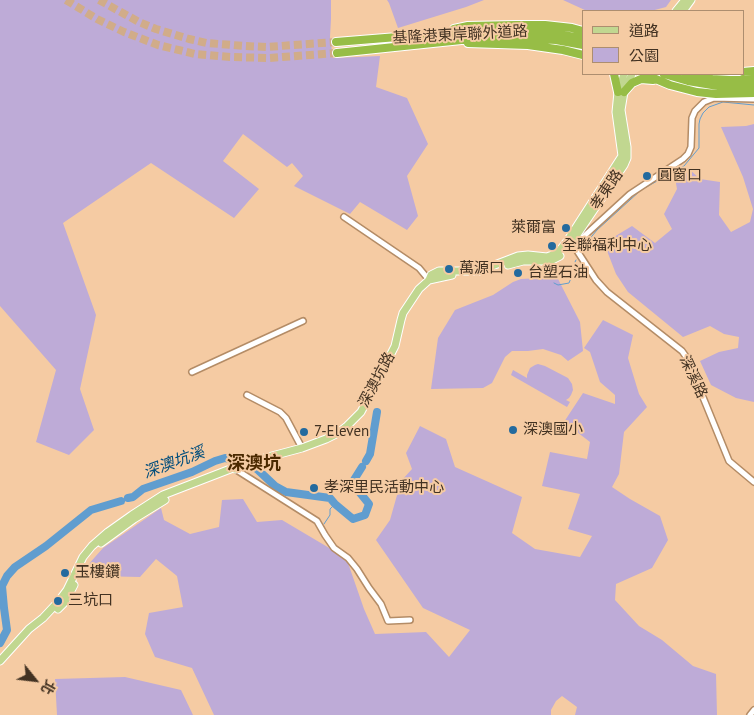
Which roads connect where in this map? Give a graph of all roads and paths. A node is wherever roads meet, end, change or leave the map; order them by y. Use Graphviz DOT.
graph roads {
  1 [pos="685,0"];
  2 [pos="677,10"];
  3 [pos="582,31"];
  4 [pos="422,35"];
  5 [pos="582,38"];
  6 [pos="336,42"];
  7 [pos="446,42"];
  8 [pos="582,45"];
  9 [pos="337,53"];
  10 [pos="582,55"];
  11 [pos="614,75"];
  12 [pos="624,75"];
  13 [pos="631,75"];
  14 [pos="646,75"];
  15 [pos="688,76"];
  16 [pos="754,79"];
  17 [pos="670,85"];
  18 [pos="754,85"];
  19 [pos="621,92"];
  20 [pos="754,93"];
  21 [pos="754,99"];
  22 [pos="344,217"];
  23 [pos="570,242"];
  24 [pos="429,280"];
  25 [pos="303,321"];
  26 [pos="192,372"];
  27 [pos="248,395"];
  28 [pos="302,448"];
  29 [pos="237,468"];
  30 [pos="754,482"];
  31 [pos="410,620"];
  32 [pos="0,661"];
  33 [pos="754,710"];
  34 [pos="750,715"];
  1 -- 2 [label="main road"];
  3 -- 4 [label="highway"];
  4 -- 5 [label="highway, 基隆港東岸聯外道路"];
  4 -- 6 [label="highway, 基隆港東岸聯外道路"];
  7 -- 8 [label="highway, 基隆港東岸聯外道路"];
  7 -- 9 [label="highway, 基隆港東岸聯外道路"];
  7 -- 10 [label="highway"];
  11 -- 19 [label="highway"];
  12 -- 19 [label="main road, 孝東路"];
  13 -- 19 [label="main road, 孝東路"];
  14 -- 17 [label="highway"];
  15 -- 16 [label="highway"];
  15 -- 18 [label="highway"];
  17 -- 19 [label="highway"];
  17 -- 20 [label="highway"];
  19 -- 23 [label="main road, 孝東路"];
  21 -- 23 [label="street"];
  22 -- 24 [label="street"];
  23 -- 24 [label="main road"];
  23 -- 30 [label="street, 深溪路"];
  24 -- 28 [label="main road, 深澳坑路"];
  25 -- 26 [label="street"];
  27 -- 28 [label="street"];
  28 -- 29 [label="main road, 深澳坑路"];
  29 -- 31 [label="street"];
  29 -- 32 [label="main road, 深澳坑路"];
  33 -- 34 [label="street"];
}
